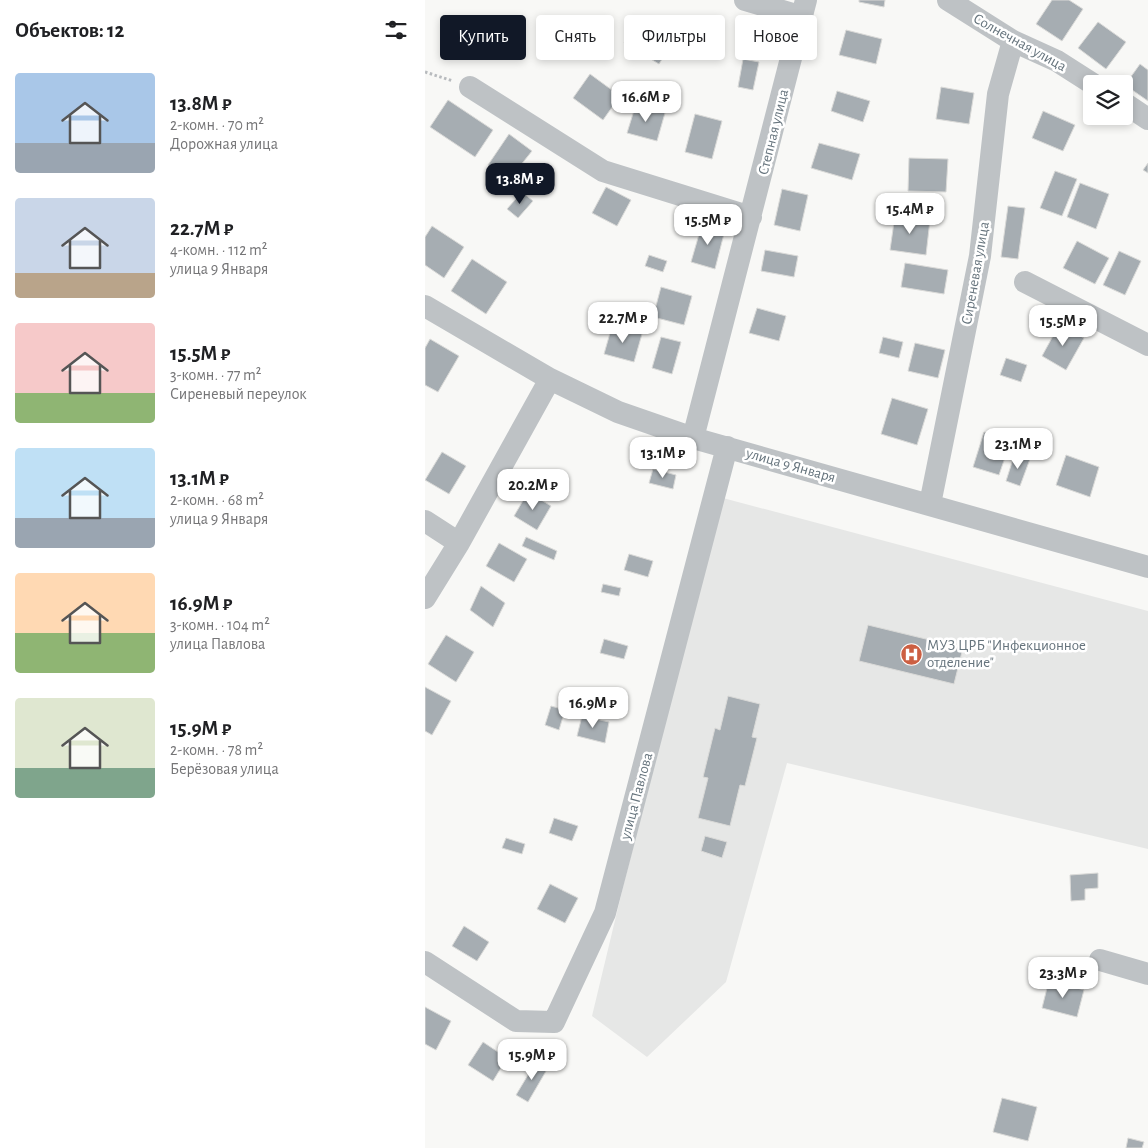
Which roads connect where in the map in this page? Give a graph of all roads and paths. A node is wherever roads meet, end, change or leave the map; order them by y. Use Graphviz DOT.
graph roads {
  1 [pos="745,0"];
  2 [pos="947,0"];
  3 [pos="805,8"];
  4 [pos="1013,41"];
  5 [pos="425,72"];
  6 [pos="1083,78"];
  7 [pos="470,86"];
  8 [pos="1133,110"];
  9 [pos="1148,119"];
  10 [pos="751,217"];
  11 [pos="1025,282"];
  12 [pos="425,306"];
  13 [pos="1148,345"];
  14 [pos="549,378"];
  15 [pos="693,438"];
  16 [pos="727,447"];
  17 [pos="930,504"];
  18 [pos="425,521"];
  19 [pos="459,543"];
  20 [pos="1148,567"];
  21 [pos="425,598"];
  22 [pos="1100,960"];
  23 [pos="425,962"];
  24 [pos="1148,974"];
  1 -- 3 [label="street"];
  2 -- 4 [label="street, Солнечная улица"];
  3 -- 10 [label="street, Степная улица"];
  4 -- 6 [label="street, Солнечная улица"];
  4 -- 17 [label="street, Сиреневая улица"];
  5 -- 7 [label="path"];
  7 -- 10 [label="street"];
  8 -- 9 [label="street"];
  10 -- 15 [label="street, Степная улица"];
  11 -- 13 [label="street"];
  12 -- 14 [label="street, улица 9 Января"];
  14 -- 15 [label="street, улица 9 Января"];
  14 -- 19 [label="street"];
  15 -- 16 [label="street, улица 9 Января"];
  16 -- 17 [label="street, улица 9 Января"];
  16 -- 23 [label="street, улица Павлова"];
  17 -- 20 [label="street, улица 9 Января"];
  18 -- 19 [label="street"];
  19 -- 21 [label="street"];
  22 -- 24 [label="street"];
}
